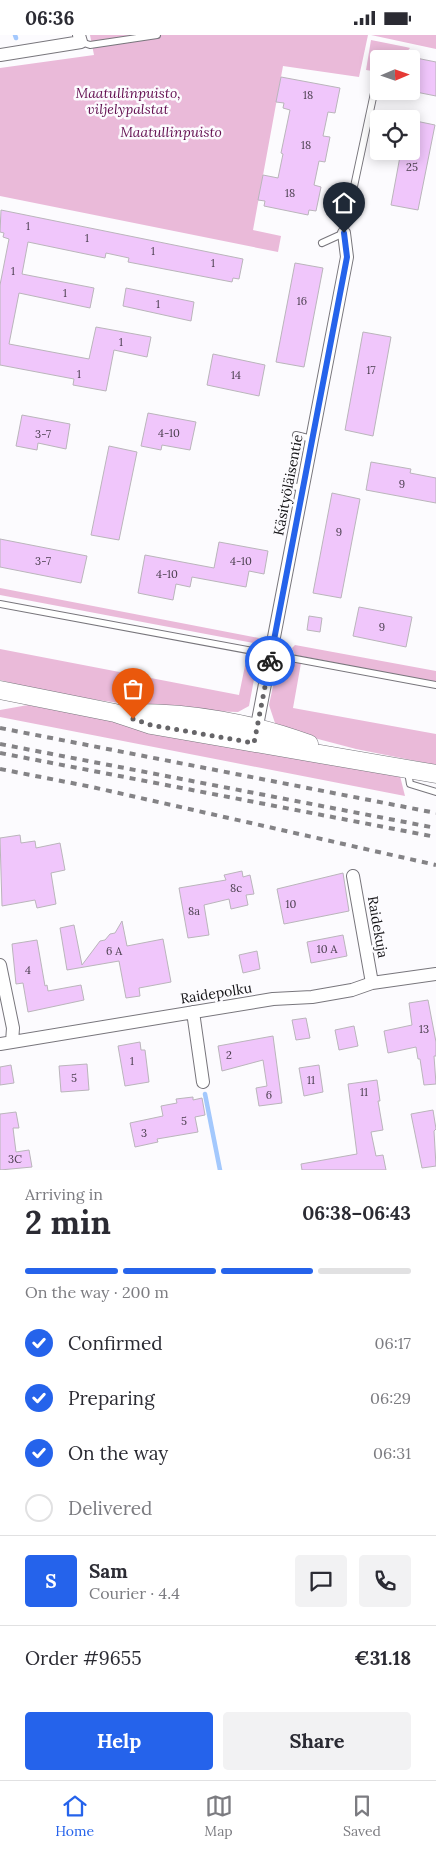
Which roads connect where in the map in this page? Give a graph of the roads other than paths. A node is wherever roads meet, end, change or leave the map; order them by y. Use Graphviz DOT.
graph roads {
  1 [pos="158,35"];
  2 [pos="80,39"];
  3 [pos="0,55"];
  4 [pos="372,100"];
  5 [pos="344,233"];
  6 [pos="322,243"];
  7 [pos="296,435"];
  8 [pos="312,439"];
  9 [pos="287,485"];
  10 [pos="303,488"];
  11 [pos="0,604"];
  12 [pos="272,654"];
  13 [pos="436,685"];
  14 [pos="0,690"];
  15 [pos="255,736"];
  16 [pos="407,768"];
  17 [pos="436,774"];
  18 [pos="436,793"];
  19 [pos="353,876"];
  20 [pos="0,965"];
  21 [pos="436,973"];
  22 [pos="372,983"];
  23 [pos="193,1012"];
  24 [pos="6,1043"];
  25 [pos="203,1082"];
  1 -- 2 [label="lane"];
  2 -- 3 [label="street"];
  4 -- 5 [label="lane"];
  5 -- 6 [label="lane"];
  5 -- 8 [label="street, Käsityöläisentie"];
  7 -- 8 [label="lane"];
  8 -- 10 [label="street, Käsityöläisentie"];
  9 -- 10 [label="lane"];
  10 -- 12 [label="street, Käsityöläisentie"];
  11 -- 12 [label="lane"];
  12 -- 13 [label="lane"];
  12 -- 15 [label="street, Käsityöläisentie"];
  14 -- 15 [label="main road"];
  15 -- 16 [label="main road"];
  16 -- 17 [label="main road"];
  16 -- 18 [label="lane"];
  19 -- 22 [label="street, Raidekuja"];
  20 -- 24 [label="street"];
  21 -- 22 [label="street, Raidepolku"];
  22 -- 23 [label="street, Raidepolku"];
  23 -- 24 [label="street, Raidepolku"];
  23 -- 25 [label="street"];
}
